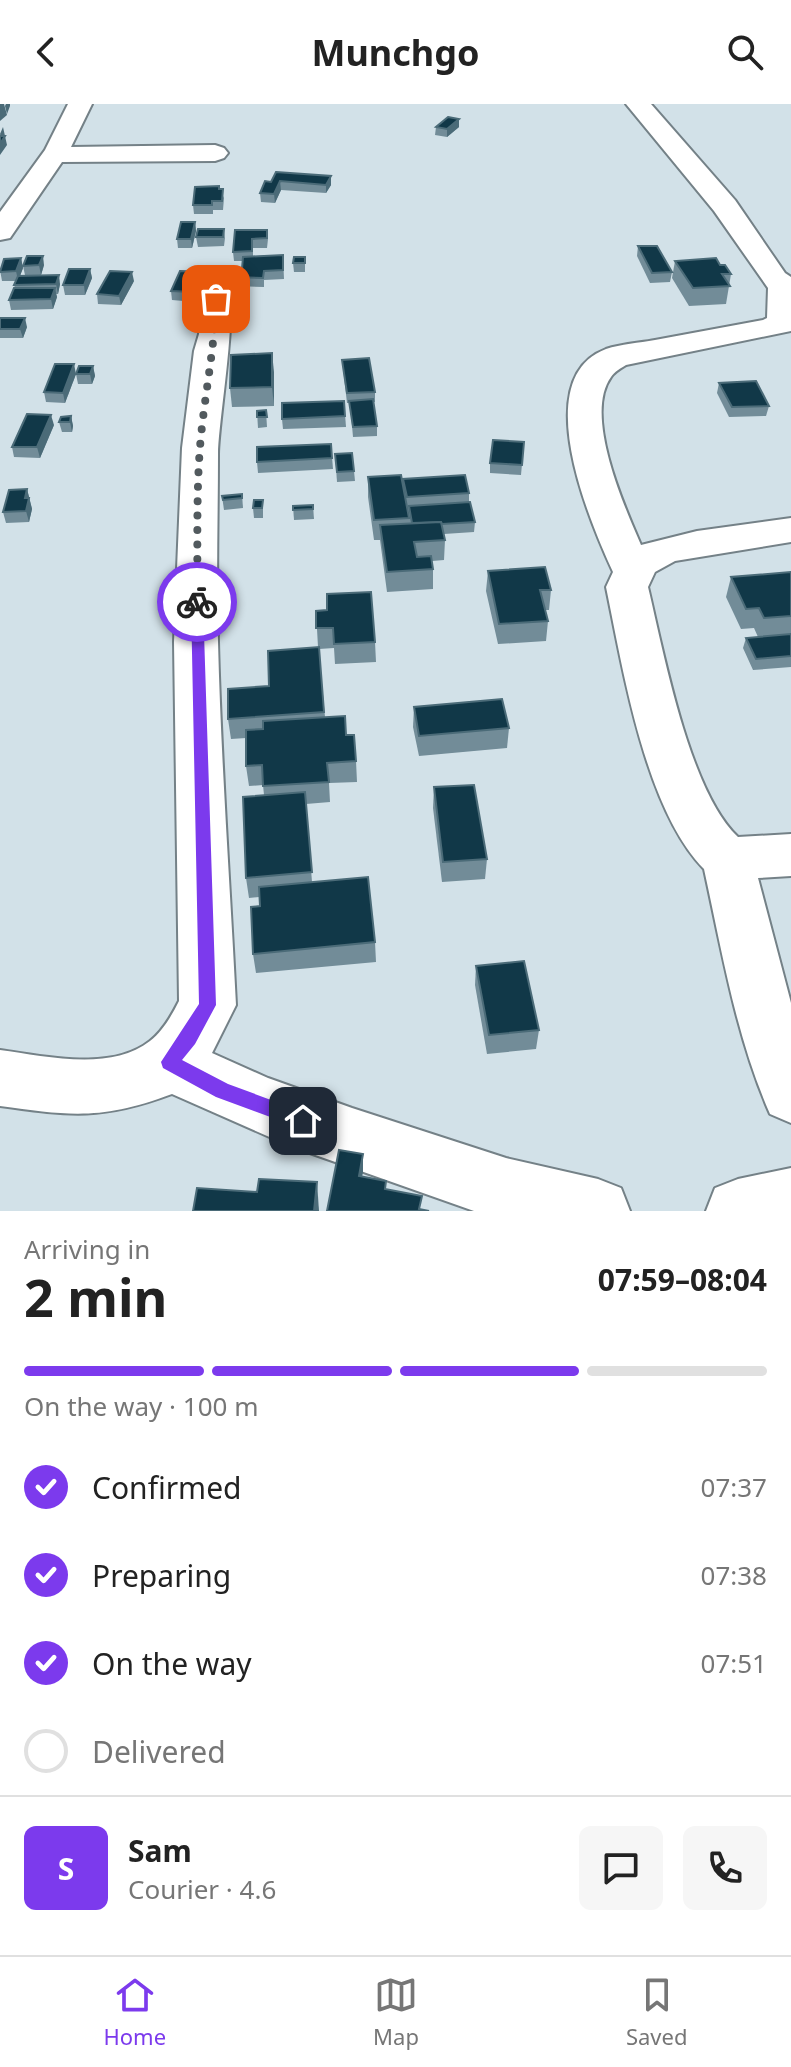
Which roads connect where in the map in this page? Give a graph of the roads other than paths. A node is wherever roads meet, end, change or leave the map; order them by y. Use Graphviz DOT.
graph roads {
  1 [pos="80,104"];
  2 [pos="638,104"];
  3 [pos="215,153"];
  4 [pos="54,155"];
  5 [pos="0,179"];
  6 [pos="34,184"];
  7 [pos="0,232"];
  8 [pos="787,288"];
  9 [pos="216,299"];
  10 [pos="791,530"];
  11 [pos="633,571"];
  12 [pos="791,855"];
  13 [pos="727,858"];
  14 [pos="170,1062"];
  15 [pos="0,1078"];
  16 [pos="791,1094"];
  17 [pos="791,1200"];
  18 [pos="598,1211"];
  19 [pos="738,1211"];
  1 -- 4 [label="street"];
  2 -- 8 [label="street"];
  3 -- 4 [label="street"];
  4 -- 6 [label="street"];
  5 -- 6 [label="street"];
  6 -- 7 [label="street"];
  8 -- 11 [label="street"];
  9 -- 14 [label="street"];
  10 -- 11 [label="street"];
  11 -- 13 [label="street"];
  12 -- 13 [label="street"];
  13 -- 16 [label="street"];
  14 -- 15 [label="street"];
  14 -- 18 [label="street"];
  17 -- 19 [label="street"];
}
